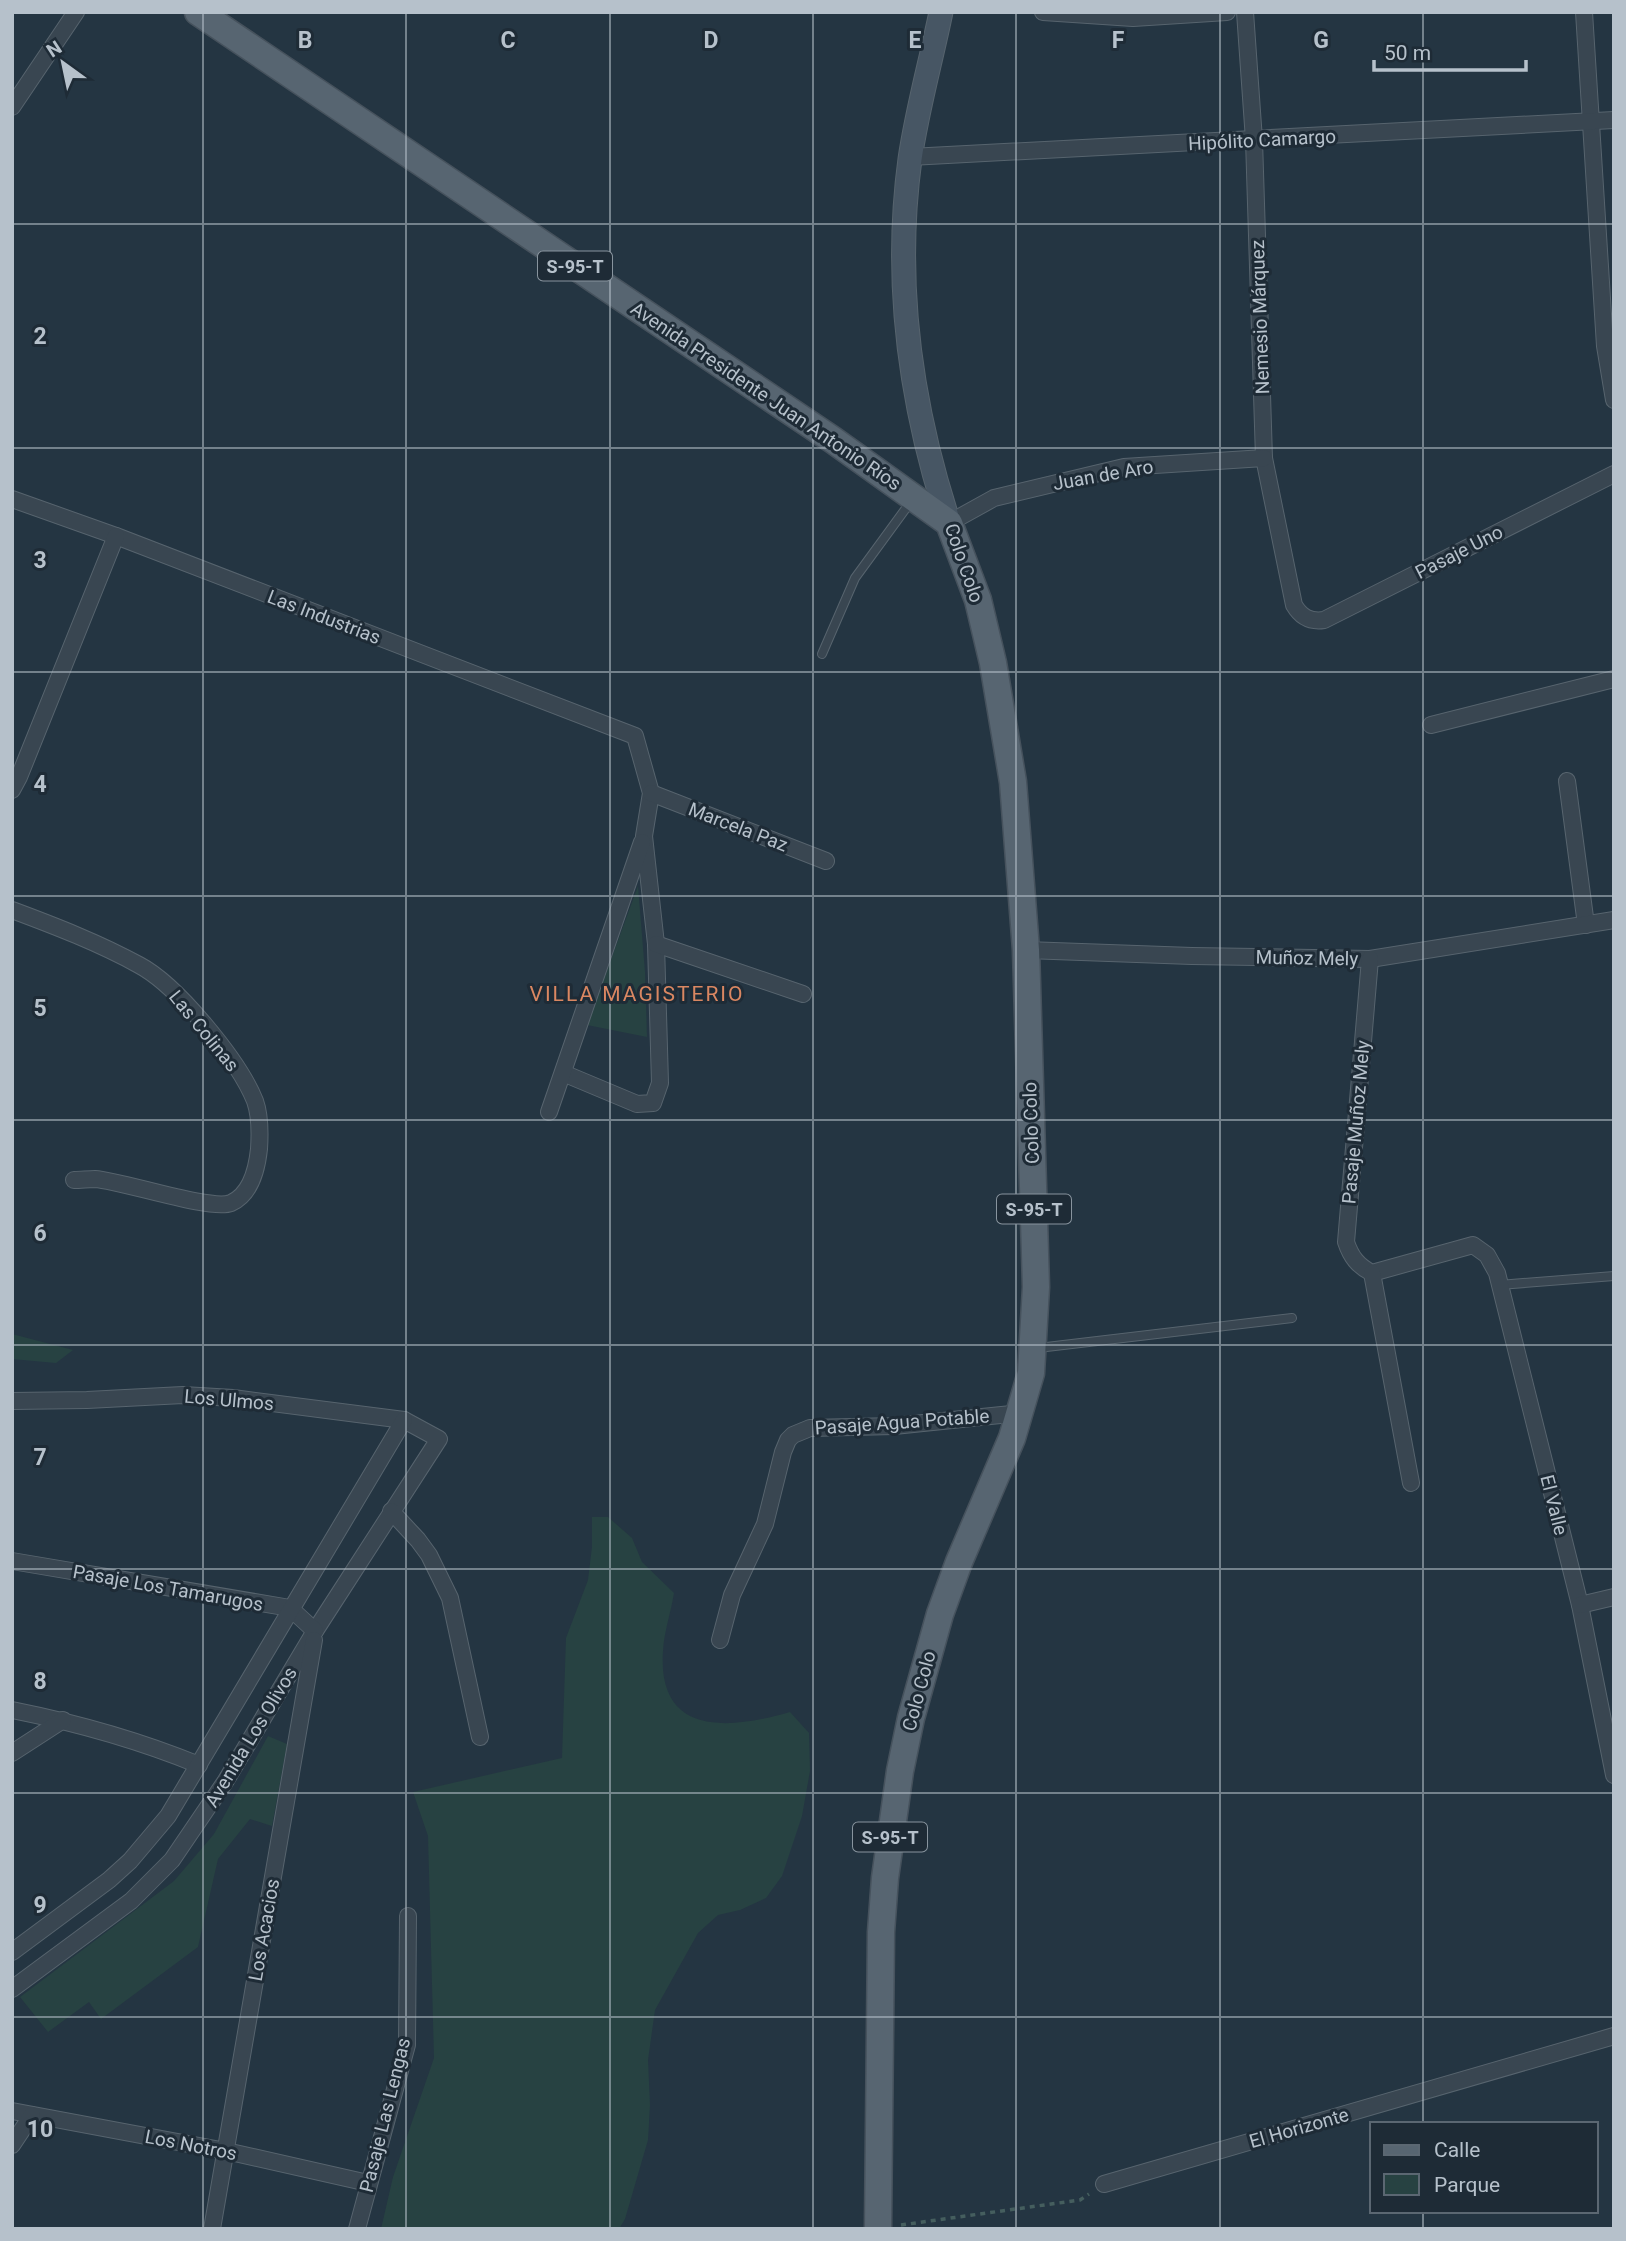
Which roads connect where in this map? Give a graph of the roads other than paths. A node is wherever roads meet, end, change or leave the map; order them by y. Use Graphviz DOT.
graph roads {
  1 [pos="76,12"];
  2 [pos="198,12"];
  3 [pos="941,12"];
  4 [pos="1043,12"];
  5 [pos="1227,12"];
  6 [pos="1245,12"];
  7 [pos="1584,12"];
  8 [pos="1096,15"];
  9 [pos="12,107"];
  10 [pos="1614,120"];
  11 [pos="1591,122"];
  12 [pos="1254,140"];
  13 [pos="910,157"];
  14 [pos="1614,400"];
  15 [pos="1264,458"];
  16 [pos="1614,474"];
  17 [pos="913,498"];
  18 [pos="12,499"];
  19 [pos="949,523"];
  20 [pos="116,536"];
  21 [pos="1303,616"];
  22 [pos="822,654"];
  23 [pos="1614,680"];
  24 [pos="1431,725"];
  25 [pos="1567,781"];
  26 [pos="12,790"];
  27 [pos="651,793"];
  28 [pos="644,836"];
  29 [pos="826,861"];
  30 [pos="12,910"];
  31 [pos="1614,920"];
  32 [pos="1586,925"];
  33 [pos="656,944"];
  34 [pos="1026,950"];
  35 [pos="1370,959"];
  36 [pos="803,994"];
  37 [pos="563,1073"];
  38 [pos="548,1112"];
  39 [pos="74,1180"];
  40 [pos="1373,1273"];
  41 [pos="1614,1276"];
  42 [pos="1499,1285"];
  43 [pos="1292,1318"];
  44 [pos="1032,1349"];
  45 [pos="12,1401"];
  46 [pos="1021,1413"];
  47 [pos="404,1420"];
  48 [pos="439,1439"];
  49 [pos="1411,1483"];
  50 [pos="391,1511"];
  51 [pos="12,1561"];
  52 [pos="1614,1597"];
  53 [pos="1580,1605"];
  54 [pos="290,1608"];
  55 [pos="315,1631"];
  56 [pos="720,1640"];
  57 [pos="12,1710"];
  58 [pos="63,1720"];
  59 [pos="1609,1731"];
  60 [pos="480,1737"];
  61 [pos="12,1753"];
  62 [pos="199,1765"];
  63 [pos="1614,1775"];
  64 [pos="408,1916"];
  65 [pos="12,1952"];
  66 [pos="12,1989"];
  67 [pos="1614,2036"];
  68 [pos="12,2111"];
  69 [pos="32,2115"];
  70 [pos="12,2145"];
  71 [pos="226,2151"];
  72 [pos="368,2183"];
  73 [pos="1104,2185"];
  74 [pos="878,2228"];
  75 [pos="212,2229"];
  76 [pos="357,2229"];
  1 -- 9 [label="street"];
  2 -- 17 [label="main road, Avenida Presidente Juan Antonio Ríos / S-95-T"];
  3 -- 13 [label="main road, Colo Colo"];
  4 -- 8 [label="street"];
  5 -- 8 [label="street"];
  6 -- 12 [label="street, Nemesio Márquez"];
  7 -- 11 [label="street"];
  10 -- 11 [label="street, Hipólito Camargo"];
  11 -- 12 [label="street, Hipólito Camargo"];
  11 -- 14 [label="street"];
  12 -- 13 [label="street, Hipólito Camargo"];
  12 -- 15 [label="street, Nemesio Márquez"];
  13 -- 19 [label="main road, Colo Colo"];
  15 -- 19 [label="street, Juan de Aro"];
  15 -- 21 [label="street, Nemesio Márquez"];
  16 -- 21 [label="street, Pasaje Uno"];
  17 -- 19 [label="main road, Avenida Presidente Juan Antonio Ríos / S-95-T"];
  17 -- 22 [label="lane"];
  18 -- 20 [label="street, Las Industrias"];
  19 -- 34 [label="main road, Colo Colo / S-95-T"];
  20 -- 26 [label="street"];
  20 -- 27 [label="street, Las Industrias"];
  23 -- 24 [label="street"];
  25 -- 32 [label="street"];
  27 -- 28 [label="street"];
  27 -- 29 [label="street, Marcela Paz"];
  28 -- 33 [label="street"];
  28 -- 37 [label="street"];
  30 -- 39 [label="street, Las Colinas"];
  31 -- 32 [label="street, Muñoz Mely"];
  32 -- 35 [label="street, Muñoz Mely"];
  33 -- 36 [label="street"];
  33 -- 37 [label="street"];
  34 -- 35 [label="street, Muñoz Mely"];
  34 -- 44 [label="main road, Colo Colo / S-95-T"];
  35 -- 40 [label="street, Pasaje Muñoz Mely"];
  37 -- 38 [label="street"];
  40 -- 42 [label="street, El Valle"];
  40 -- 49 [label="street"];
  41 -- 42 [label="lane"];
  42 -- 53 [label="street, El Valle"];
  43 -- 44 [label="lane"];
  44 -- 46 [label="main road, Colo Colo / S-95-T"];
  45 -- 47 [label="street, Los Ulmos"];
  46 -- 56 [label="street, Pasaje Agua Potable"];
  46 -- 74 [label="main road, Colo Colo / S-95-T"];
  47 -- 48 [label="street, Los Ulmos"];
  47 -- 54 [label="street, Avenida Los Olivos"];
  48 -- 50 [label="street, Avenida Los Olivos"];
  50 -- 55 [label="street, Avenida Los Olivos"];
  50 -- 60 [label="street"];
  51 -- 54 [label="street, Pasaje Los Tamarugos"];
  52 -- 53 [label="street"];
  53 -- 59 [label="street, El Valle"];
  54 -- 55 [label="street, Pasaje Los Tamarugos"];
  54 -- 62 [label="street, Avenida Los Olivos"];
  55 -- 66 [label="street, Avenida Los Olivos"];
  55 -- 71 [label="street, Los Acacios"];
  57 -- 58 [label="street"];
  58 -- 61 [label="street"];
  58 -- 62 [label="street"];
  59 -- 63 [label="street, El Valle"];
  62 -- 65 [label="street, Avenida Los Olivos"];
  64 -- 72 [label="street, Pasaje Las Lengas"];
  67 -- 73 [label="street, El Horizonte"];
  68 -- 69 [label="street, Los Notros"];
  69 -- 70 [label="street"];
  69 -- 71 [label="street, Los Notros"];
  71 -- 72 [label="street, Los Notros"];
  71 -- 75 [label="street, Los Acacios"];
  72 -- 76 [label="street, Pasaje Las Lengas"];
}
